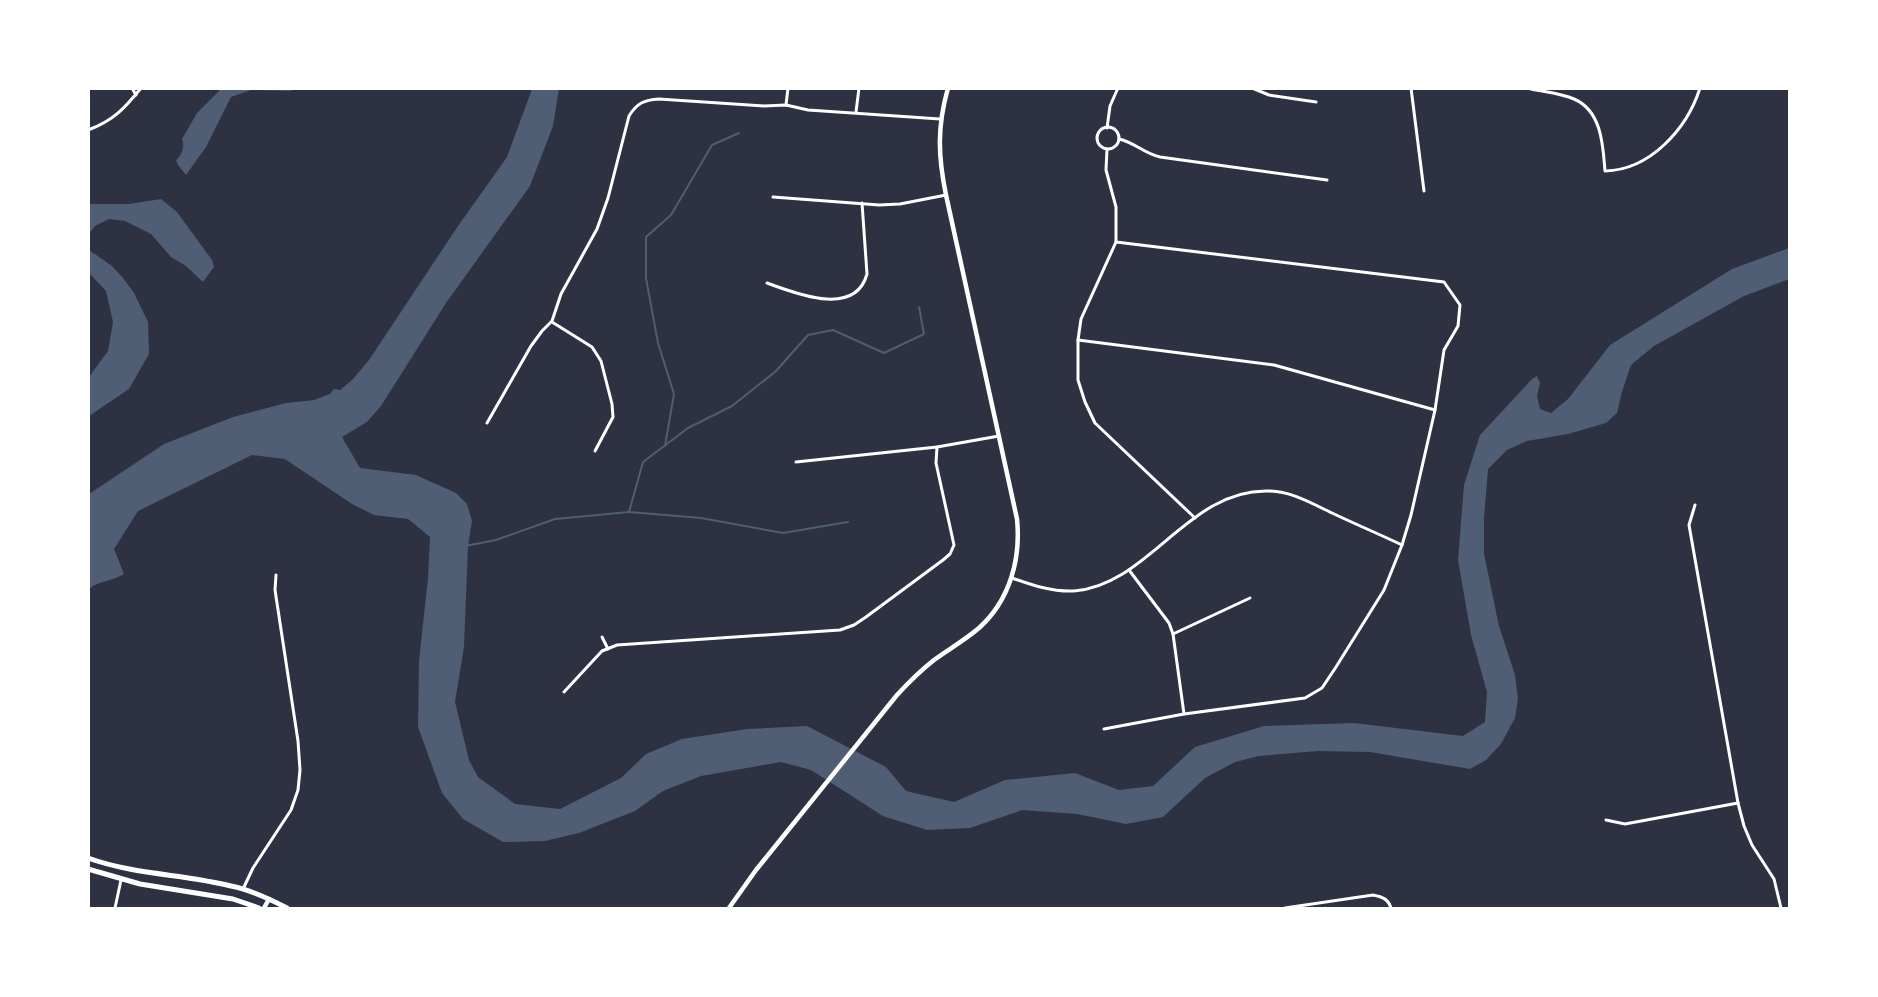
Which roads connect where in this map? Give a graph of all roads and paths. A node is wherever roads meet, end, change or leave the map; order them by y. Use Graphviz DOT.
graph roads {
  1 [pos="132,88"];
  2 [pos="141,88"];
  3 [pos="788,88"];
  4 [pos="860,88"];
  5 [pos="948,88"];
  6 [pos="1118,88"];
  7 [pos="1252,88"];
  8 [pos="1411,88"];
  9 [pos="1527,88"];
  10 [pos="1700,88"];
  11 [pos="136,95"];
  12 [pos="1316,102"];
  13 [pos="786,105"];
  14 [pos="856,112"];
  15 [pos="940,119"];
  16 [pos="1107,128"];
  17 [pos="88,130"];
  18 [pos="1119,139"];
  19 [pos="1107,149"];
  20 [pos="1327,180"];
  21 [pos="1424,191"];
  22 [pos="946,195"];
  23 [pos="773,197"];
  24 [pos="862,203"];
  25 [pos="1116,242"];
  26 [pos="767,283"];
  27 [pos="552,321"];
  28 [pos="1078,340"];
  29 [pos="1435,410"];
  30 [pos="487,423"];
  31 [pos="999,436"];
  32 [pos="937,447"];
  33 [pos="595,451"];
  34 [pos="796,462"];
  35 [pos="1695,505"];
  36 [pos="1195,518"];
  37 [pos="1402,545"];
  38 [pos="1128,570"];
  39 [pos="276,575"];
  40 [pos="1012,578"];
  41 [pos="1250,598"];
  42 [pos="1173,634"];
  43 [pos="602,637"];
  44 [pos="608,649"];
  45 [pos="564,692"];
  46 [pos="1184,714"];
  47 [pos="1104,729"];
  48 [pos="1738,803"];
  49 [pos="1606,820"];
  50 [pos="88,858"];
  51 [pos="88,869"];
  52 [pos="121,880"];
  53 [pos="243,889"];
  54 [pos="269,899"];
  55 [pos="115,909"];
  56 [pos="259,909"];
  57 [pos="264,909"];
  58 [pos="287,909"];
  59 [pos="729,909"];
  60 [pos="1285,909"];
  61 [pos="1391,909"];
  62 [pos="1781,909"];
  1 -- 11 [label="street"];
  2 -- 11 [label="street"];
  3 -- 13 [label="street"];
  4 -- 14 [label="street"];
  5 -- 15 [label="main road"];
  6 -- 16 [label="street"];
  7 -- 12 [label="street"];
  8 -- 21 [label="street"];
  9 -- 10 [label="street"];
  11 -- 17 [label="street"];
  13 -- 14 [label="street"];
  13 -- 27 [label="street"];
  14 -- 15 [label="street"];
  15 -- 22 [label="main road"];
  16 -- 18 [label="street"];
  16 -- 19 [label="street"];
  18 -- 19 [label="street"];
  18 -- 20 [label="street"];
  19 -- 25 [label="street"];
  22 -- 24 [label="street"];
  22 -- 31 [label="main road"];
  23 -- 24 [label="street"];
  24 -- 26 [label="street"];
  25 -- 28 [label="street"];
  25 -- 29 [label="street"];
  27 -- 30 [label="street"];
  27 -- 33 [label="street"];
  28 -- 29 [label="street"];
  28 -- 36 [label="street"];
  29 -- 37 [label="street"];
  31 -- 32 [label="street"];
  31 -- 40 [label="main road"];
  32 -- 34 [label="street"];
  32 -- 44 [label="street"];
  35 -- 48 [label="street"];
  36 -- 37 [label="street"];
  36 -- 38 [label="street"];
  37 -- 46 [label="street"];
  38 -- 40 [label="street"];
  38 -- 42 [label="street"];
  39 -- 53 [label="street"];
  40 -- 59 [label="main road"];
  41 -- 42 [label="street"];
  42 -- 46 [label="street"];
  43 -- 44 [label="street"];
  44 -- 45 [label="street"];
  46 -- 47 [label="street"];
  48 -- 49 [label="street"];
  48 -- 62 [label="street"];
  50 -- 53 [label="main road"];
  51 -- 52 [label="main road"];
  52 -- 55 [label="street"];
  52 -- 56 [label="main road"];
  53 -- 54 [label="main road"];
  54 -- 57 [label="main road"];
  54 -- 58 [label="main road"];
  60 -- 61 [label="street"];
}
